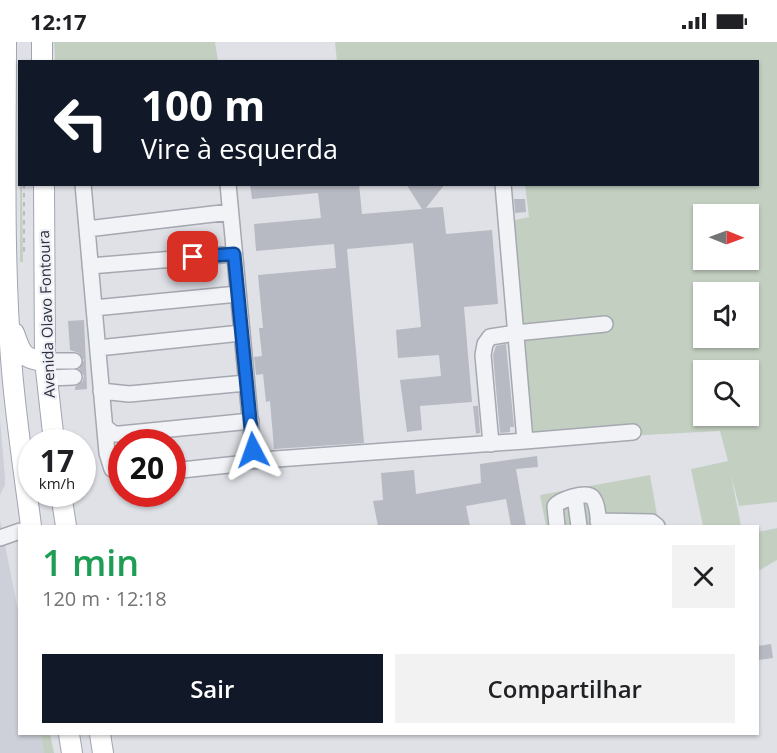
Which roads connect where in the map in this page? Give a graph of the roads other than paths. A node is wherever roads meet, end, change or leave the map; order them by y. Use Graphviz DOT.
graph roads {
  1 [pos="6,42"];
  2 [pos="42,42"];
  3 [pos="42,60"];
  4 [pos="44,186"];
  5 [pos="87,186"];
  6 [pos="228,186"];
  7 [pos="503,186"];
  8 [pos="230,212"];
  9 [pos="87,229"];
  10 [pos="234,254"];
  11 [pos="90,266"];
  12 [pos="238,294"];
  13 [pos="94,308"];
  14 [pos="605,324"];
  15 [pos="9,326"];
  16 [pos="242,333"];
  17 [pos="516,333"];
  18 [pos="89,369"];
  19 [pos="46,370"];
  20 [pos="246,383"];
  21 [pos="7,387"];
  22 [pos="251,421"];
  23 [pos="105,427"];
  24 [pos="53,429"];
  25 [pos="633,432"];
  26 [pos="525,441"];
  27 [pos="491,444"];
  28 [pos="108,456"];
  29 [pos="249,461"];
  30 [pos="186,469"];
  31 [pos="575,497"];
  32 [pos="63,507"];
  33 [pos="598,524"];
  34 [pos="31,525"];
  35 [pos="66,525"];
  36 [pos="557,525"];
  37 [pos="579,525"];
  38 [pos="656,525"];
  39 [pos="18,532"];
  40 [pos="0,538"];
  41 [pos="69,735"];
  42 [pos="100,735"];
  43 [pos="72,753"];
  44 [pos="103,753"];
  1 -- 15 [label="main road"];
  2 -- 3 [label="main road"];
  4 -- 19 [label="main road, Avenida Olavo Fontoura"];
  5 -- 9 [label="lane"];
  6 -- 8 [label="lane"];
  7 -- 17 [label="lane"];
  8 -- 9 [label="lane"];
  8 -- 10 [label="lane"];
  9 -- 11 [label="lane"];
  10 -- 11 [label="lane"];
  10 -- 12 [label="lane"];
  11 -- 13 [label="lane"];
  12 -- 13 [label="lane"];
  12 -- 16 [label="lane"];
  13 -- 18 [label="lane"];
  14 -- 17 [label="lane"];
  15 -- 19 [label="main road"];
  15 -- 21 [label="main road"];
  16 -- 18 [label="lane"];
  16 -- 20 [label="lane"];
  17 -- 26 [label="lane"];
  17 -- 27 [label="lane"];
  18 -- 19 [label="lane"];
  18 -- 20 [label="lane"];
  18 -- 23 [label="lane"];
  19 -- 24 [label="main road, Avenida Olavo Fontoura"];
  20 -- 22 [label="lane"];
  21 -- 34 [label="main road"];
  22 -- 23 [label="lane"];
  22 -- 29 [label="lane"];
  23 -- 28 [label="lane"];
  25 -- 26 [label="lane"];
  26 -- 27 [label="lane"];
  27 -- 29 [label="lane"];
  29 -- 30 [label="lane"];
  31 -- 33 [label="lane"];
  31 -- 36 [label="lane"];
  31 -- 37 [label="lane"];
  32 -- 35 [label="main road"];
  33 -- 38 [label="lane"];
  39 -- 40 [label="lane"];
  41 -- 43 [label="main road"];
  42 -- 44 [label="main road"];
}
